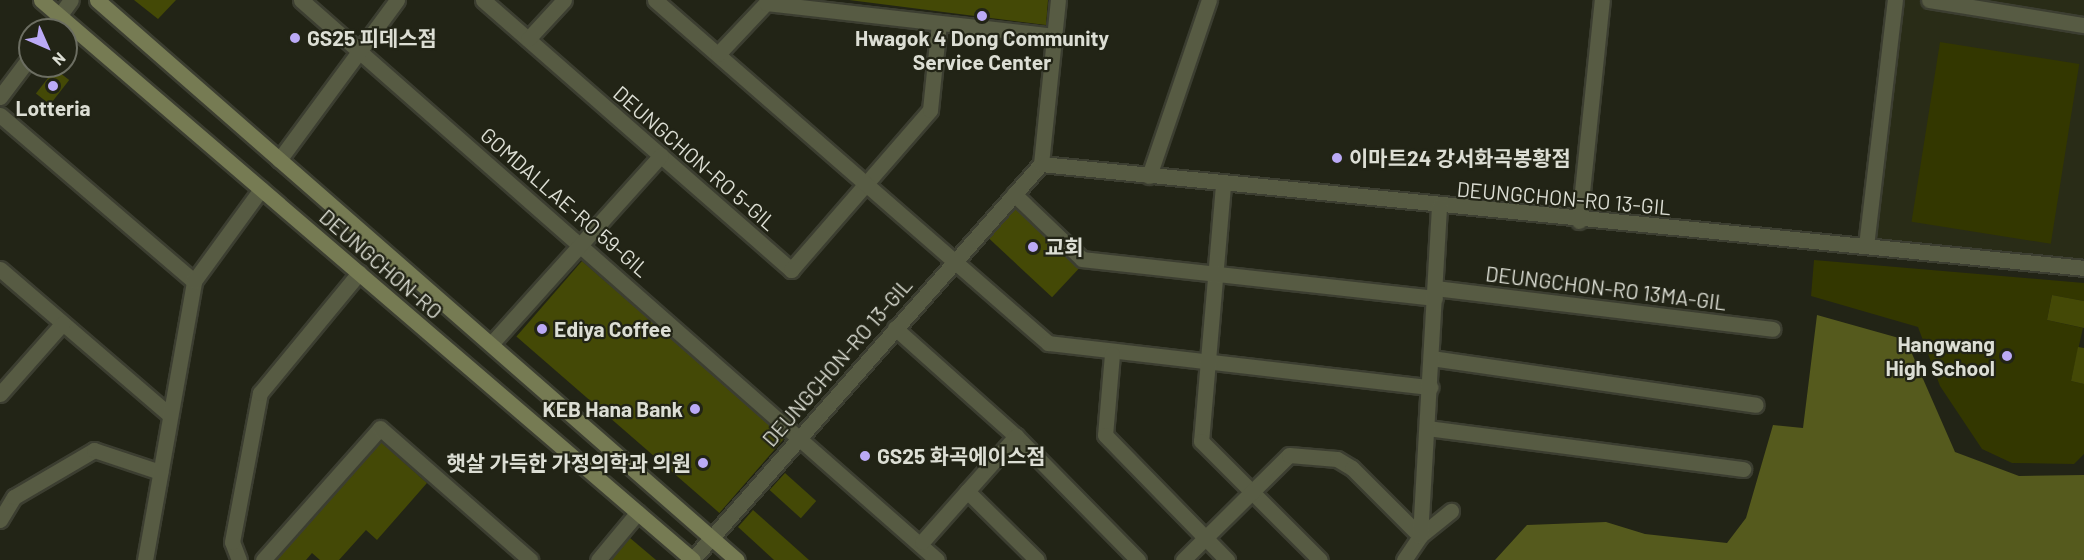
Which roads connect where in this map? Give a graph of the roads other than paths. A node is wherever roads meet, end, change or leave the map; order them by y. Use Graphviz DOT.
graph roads {
  1 [pos="41,0"];
  2 [pos="71,0"];
  3 [pos="97,0"];
  4 [pos="301,0"];
  5 [pos="397,0"];
  6 [pos="483,0"];
  7 [pos="564,0"];
  8 [pos="655,0"];
  9 [pos="1058,0"];
  10 [pos="1209,0"];
  11 [pos="1602,0"];
  12 [pos="1895,0"];
  13 [pos="1929,0"];
  14 [pos="766,1"];
  15 [pos="60,16"];
  16 [pos="939,23"];
  17 [pos="2084,25"];
  18 [pos="1054,36"];
  19 [pos="528,39"];
  20 [pos="359,51"];
  21 [pos="718,54"];
  22 [pos="18,73"];
  23 [pos="0,98"];
  24 [pos="0,115"];
  25 [pos="661,156"];
  26 [pos="279,160"];
  27 [pos="1041,164"];
  28 [pos="1149,176"];
  29 [pos="868,184"];
  30 [pos="1223,185"];
  31 [pos="261,189"];
  32 [pos="1014,194"];
  33 [pos="1439,207"];
  34 [pos="1579,221"];
  35 [pos="581,244"];
  36 [pos="1866,246"];
  37 [pos="955,261"];
  38 [pos="2084,268"];
  39 [pos="0,269"];
  40 [pos="359,273"];
  41 [pos="1216,274"];
  42 [pos="194,281"];
  43 [pos="1435,293"];
  44 [pos="62,324"];
  45 [pos="895,328"];
  46 [pos="1773,329"];
  47 [pos="491,344"];
  48 [pos="1112,354"];
  49 [pos="1431,358"];
  50 [pos="1210,364"];
  51 [pos="1430,387"];
  52 [pos="0,394"];
  53 [pos="1756,405"];
  54 [pos="170,415"];
  55 [pos="1427,428"];
  56 [pos="801,435"];
  57 [pos="1016,436"];
  58 [pos="1743,469"];
  59 [pos="160,472"];
  60 [pos="967,491"];
  61 [pos="1250,493"];
  62 [pos="1451,511"];
  63 [pos="638,512"];
  64 [pos="0,520"];
  65 [pos="712,536"];
  66 [pos="1420,536"];
  67 [pos="1205,538"];
  68 [pos="922,542"];
  69 [pos="145,560"];
  70 [pos="239,560"];
  71 [pos="263,560"];
  72 [pos="530,560"];
  73 [pos="598,560"];
  74 [pos="692,560"];
  75 [pos="737,560"];
  76 [pos="937,560"];
  77 [pos="1037,560"];
  78 [pos="1138,560"];
  79 [pos="1183,560"];
  80 [pos="1227,560"];
  81 [pos="1320,560"];
  82 [pos="1404,560"];
  1 -- 15 [label="main road, DEUNGCHON-RO"];
  2 -- 15 [label="street"];
  3 -- 26 [label="main road, DEUNGCHON-RO"];
  4 -- 20 [label="street, GOMDALLAE-RO 59-GIL"];
  5 -- 20 [label="street"];
  6 -- 19 [label="street, DEUNGCHON-RO 5-GIL"];
  7 -- 19 [label="street"];
  8 -- 21 [label="street"];
  9 -- 18 [label="street"];
  10 -- 28 [label="street"];
  11 -- 34 [label="street"];
  12 -- 36 [label="street"];
  13 -- 17 [label="street"];
  14 -- 16 [label="street"];
  14 -- 21 [label="street"];
  15 -- 31 [label="main road, DEUNGCHON-RO"];
  16 -- 18 [label="street"];
  16 -- 29 [label="street"];
  18 -- 27 [label="street"];
  19 -- 25 [label="street, DEUNGCHON-RO 5-GIL"];
  20 -- 26 [label="street"];
  20 -- 35 [label="street, GOMDALLAE-RO 59-GIL"];
  21 -- 29 [label="street"];
  22 -- 23 [label="street"];
  24 -- 42 [label="street"];
  25 -- 29 [label="street, DEUNGCHON-RO 5-GIL"];
  25 -- 35 [label="street"];
  26 -- 47 [label="main road, DEUNGCHON-RO"];
  27 -- 28 [label="street, DEUNGCHON-RO 13-GIL"];
  27 -- 32 [label="street, DEUNGCHON-RO 13-GIL"];
  28 -- 30 [label="street, DEUNGCHON-RO 13-GIL"];
  29 -- 37 [label="street"];
  30 -- 33 [label="street, DEUNGCHON-RO 13-GIL"];
  30 -- 41 [label="street"];
  31 -- 40 [label="main road, DEUNGCHON-RO"];
  31 -- 42 [label="street"];
  32 -- 37 [label="street, DEUNGCHON-RO 13-GIL"];
  32 -- 41 [label="street"];
  33 -- 34 [label="street, DEUNGCHON-RO 13-GIL"];
  33 -- 43 [label="street"];
  34 -- 36 [label="street, DEUNGCHON-RO 13-GIL"];
  35 -- 47 [label="street"];
  35 -- 56 [label="street, GOMDALLAE-RO 59-GIL"];
  36 -- 38 [label="street, DEUNGCHON-RO 13-GIL"];
  37 -- 45 [label="street, DEUNGCHON-RO 13-GIL"];
  37 -- 48 [label="street"];
  39 -- 44 [label="street"];
  40 -- 63 [label="main road, DEUNGCHON-RO"];
  40 -- 70 [label="street"];
  41 -- 43 [label="street"];
  41 -- 50 [label="street"];
  42 -- 54 [label="street"];
  43 -- 46 [label="street, DEUNGCHON-RO 13MA-GIL"];
  43 -- 49 [label="street"];
  44 -- 52 [label="street"];
  44 -- 54 [label="street"];
  45 -- 56 [label="street, DEUNGCHON-RO 13-GIL"];
  45 -- 57 [label="street"];
  47 -- 65 [label="main road, DEUNGCHON-RO"];
  48 -- 50 [label="street"];
  48 -- 67 [label="street"];
  49 -- 51 [label="street"];
  49 -- 53 [label="street"];
  50 -- 51 [label="street"];
  50 -- 61 [label="street"];
  51 -- 55 [label="street"];
  54 -- 59 [label="street"];
  55 -- 58 [label="street"];
  55 -- 66 [label="street"];
  56 -- 65 [label="street, DEUNGCHON-RO 13-GIL"];
  56 -- 68 [label="street, GOMDALLAE-RO 59-GIL"];
  57 -- 60 [label="street"];
  57 -- 78 [label="street"];
  59 -- 64 [label="street"];
  59 -- 69 [label="street"];
  60 -- 68 [label="street"];
  60 -- 77 [label="street"];
  61 -- 66 [label="street"];
  61 -- 67 [label="street"];
  61 -- 81 [label="street"];
  62 -- 66 [label="street"];
  63 -- 73 [label="street"];
  63 -- 74 [label="main road, DEUNGCHON-RO"];
  65 -- 74 [label="street, DEUNGCHON-RO 13-GIL"];
  65 -- 75 [label="main road, DEUNGCHON-RO"];
  66 -- 82 [label="street"];
  67 -- 79 [label="street"];
  67 -- 80 [label="street"];
  68 -- 76 [label="street, GOMDALLAE-RO 59-GIL"];
  71 -- 72 [label="street"];
}
